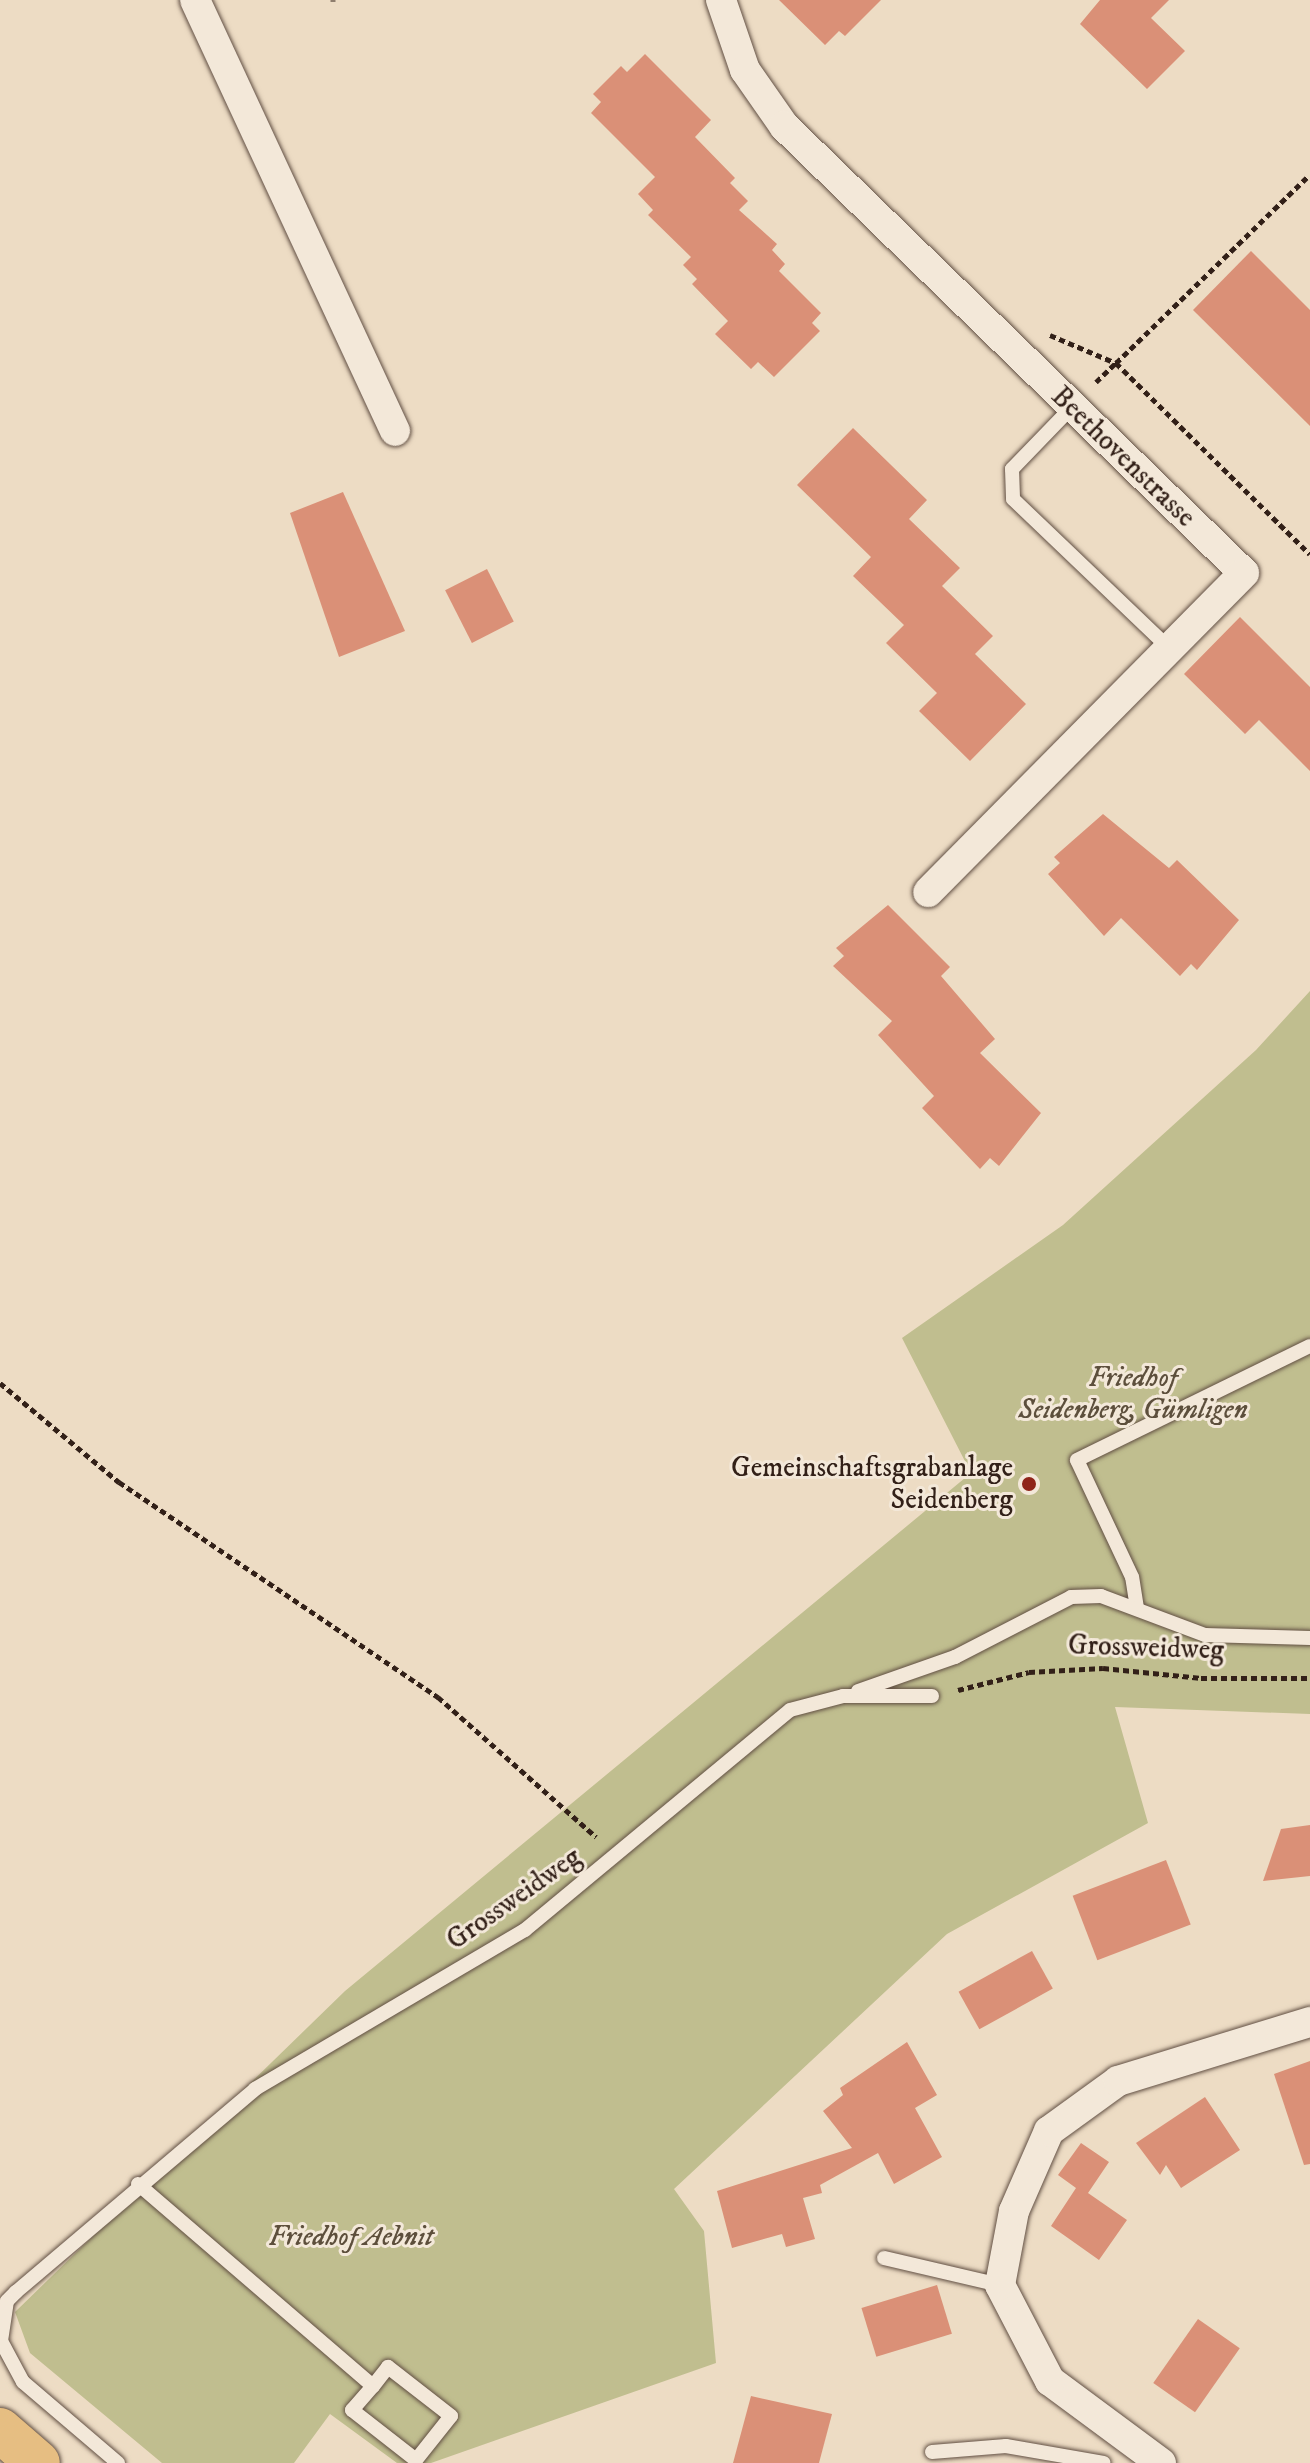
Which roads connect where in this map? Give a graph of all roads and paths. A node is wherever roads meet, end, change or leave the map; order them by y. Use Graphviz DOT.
graph roads {
  1 [pos="195,0"];
  2 [pos="717,6"];
  3 [pos="1307,177"];
  4 [pos="1039,324"];
  5 [pos="1116,363"];
  6 [pos="1071,408"];
  7 [pos="395,431"];
  8 [pos="1310,554"];
  9 [pos="1169,648"];
  10 [pos="928,892"];
  11 [pos="1310,1346"];
  12 [pos="0,1383"];
  13 [pos="1137,1608"];
  14 [pos="1310,1638"];
  15 [pos="1310,1678"];
  16 [pos="843,1696"];
  17 [pos="932,1696"];
  18 [pos="618,1857"];
  19 [pos="1310,2022"];
  20 [pos="138,2184"];
  21 [pos="884,2258"];
  22 [pos="1000,2285"];
  23 [pos="373,2386"];
  24 [pos="0,2430"];
  25 [pos="932,2452"];
  26 [pos="38,2463"];
  27 [pos="118,2463"];
  28 [pos="1104,2463"];
  29 [pos="1161,2463"];
  1 -- 7 [label="street"];
  2 -- 6 [label="street, Beethovenstrasse"];
  3 -- 5 [label="path"];
  4 -- 5 [label="path"];
  5 -- 6 [label="path"];
  5 -- 8 [label="path"];
  6 -- 9 [label="lane"];
  6 -- 9 [label="street, Beethovenstrasse"];
  9 -- 10 [label="street, Beethovenstrasse"];
  11 -- 13 [label="lane"];
  12 -- 18 [label="path"];
  13 -- 14 [label="lane"];
  13 -- 16 [label="lane"];
  15 -- 17 [label="path, Grossweidweg"];
  16 -- 17 [label="lane, Grossweidweg"];
  16 -- 18 [label="lane, Grossweidweg"];
  18 -- 20 [label="lane, Grossweidweg"];
  19 -- 22 [label="street"];
  20 -- 23 [label="lane"];
  20 -- 27 [label="lane, Grossweidweg"];
  21 -- 22 [label="lane"];
  22 -- 29 [label="street"];
  23 -- 23 [label="lane"];
  24 -- 26 [label="main road"];
  25 -- 28 [label="lane"];
}
